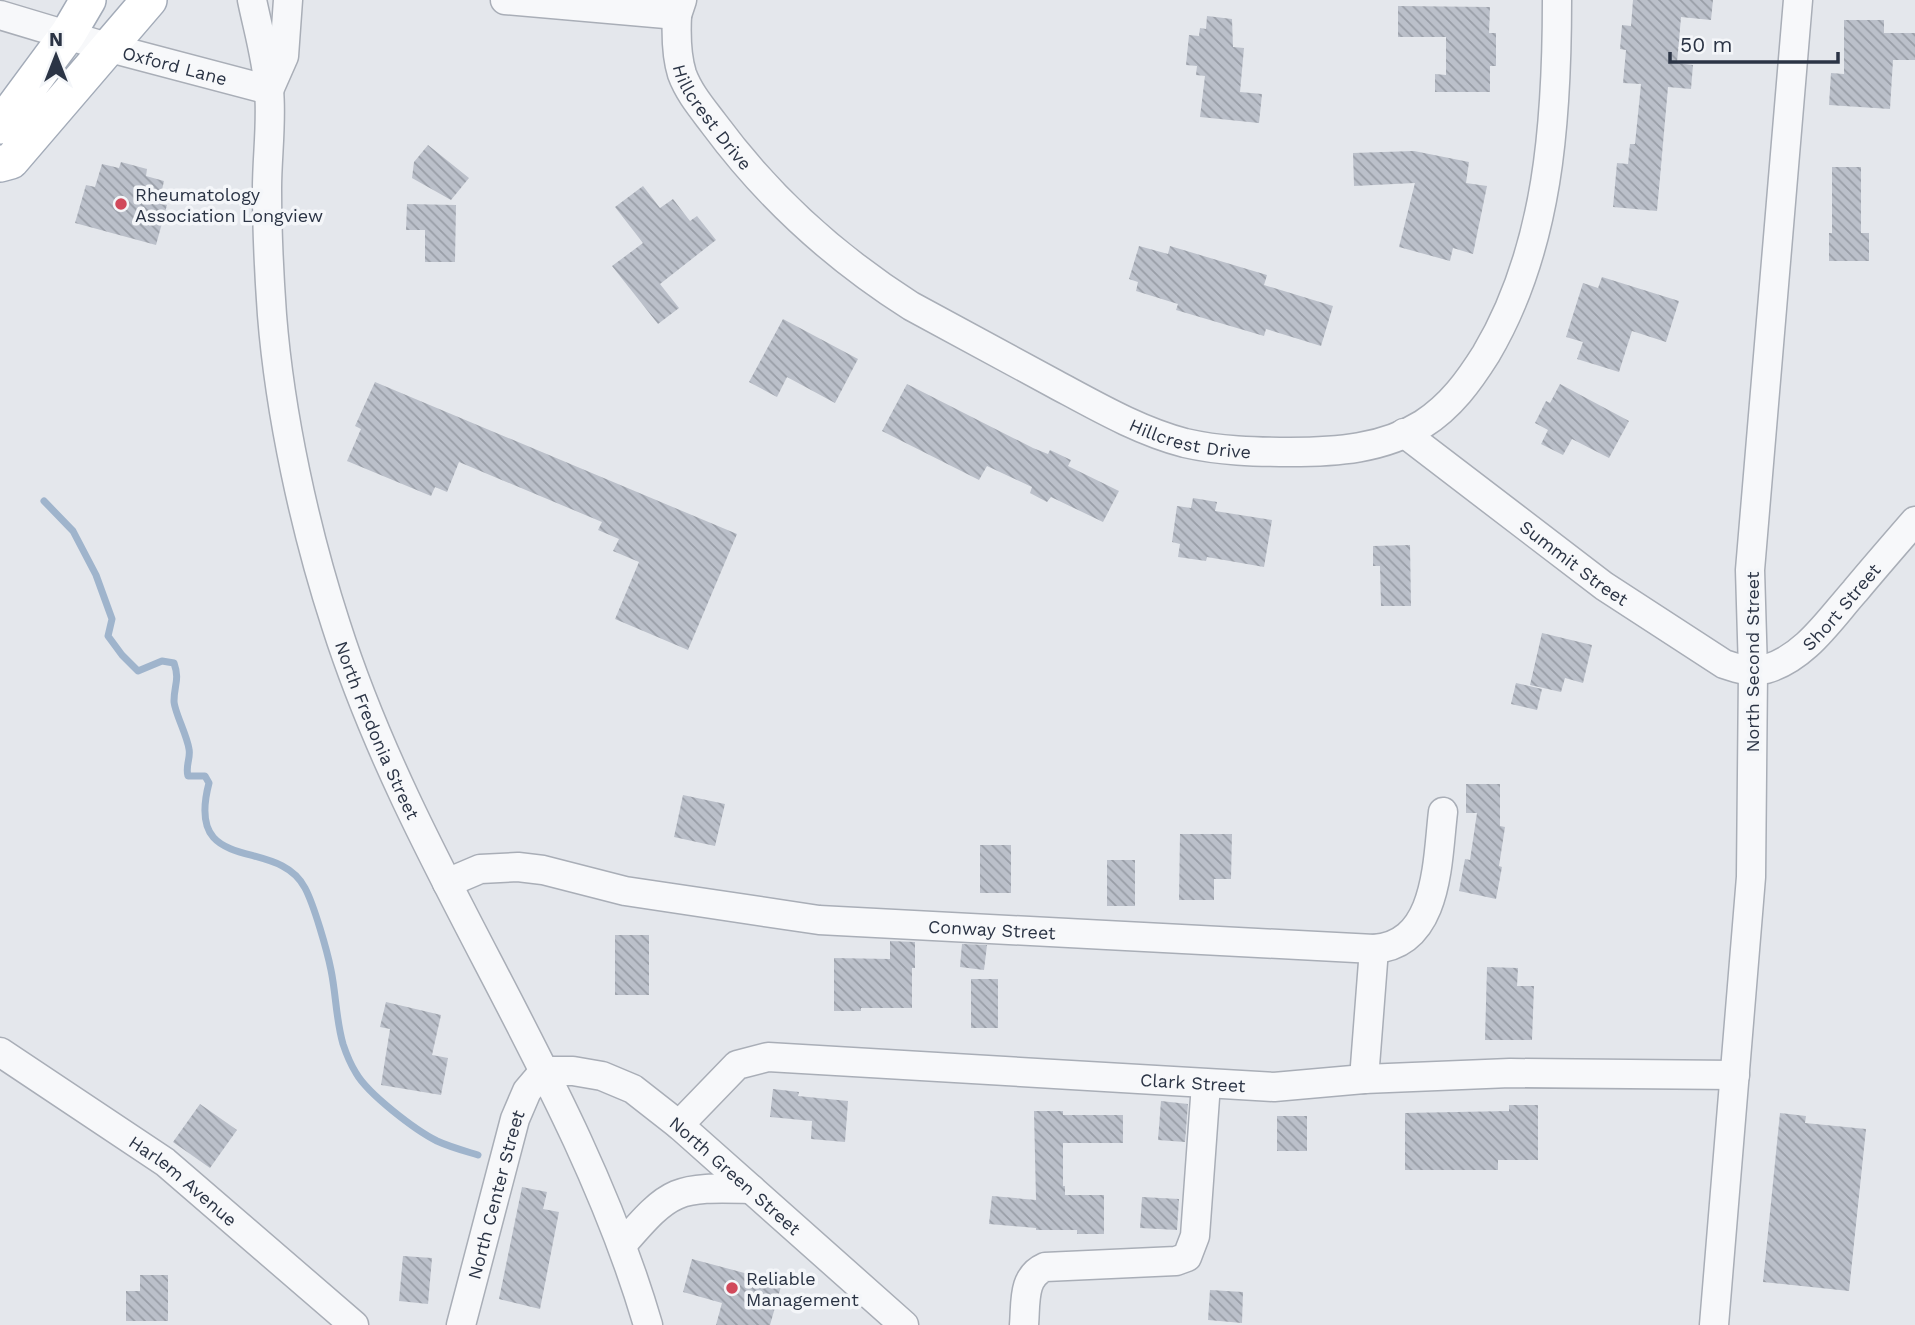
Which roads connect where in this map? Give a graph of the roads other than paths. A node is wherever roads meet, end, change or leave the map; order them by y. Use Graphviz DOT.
graph roads {
  1 [pos="88,0"];
  2 [pos="149,0"];
  3 [pos="252,0"];
  4 [pos="288,0"];
  5 [pos="505,0"];
  6 [pos="1557,0"];
  7 [pos="1798,0"];
  8 [pos="680,8"];
  9 [pos="0,15"];
  10 [pos="68,34"];
  11 [pos="110,48"];
  12 [pos="269,90"];
  13 [pos="0,126"];
  14 [pos="0,164"];
  15 [pos="1404,433"];
  16 [pos="1915,521"];
  17 [pos="1753,671"];
  18 [pos="1443,812"];
  19 [pos="447,883"];
  20 [pos="1374,950"];
  21 [pos="0,1052"];
  22 [pos="544,1071"];
  23 [pos="1735,1075"];
  24 [pos="1364,1079"];
  25 [pos="1206,1084"];
  26 [pos="679,1125"];
  27 [pos="751,1189"];
  28 [pos="622,1245"];
  29 [pos="354,1325"];
  30 [pos="461,1325"];
  31 [pos="648,1325"];
  32 [pos="904,1325"];
  33 [pos="1024,1325"];
  34 [pos="1714,1325"];
  1 -- 10 [label="main road"];
  2 -- 11 [label="main road"];
  3 -- 12 [label="street, North Fredonia Street"];
  4 -- 12 [label="street, North Fredonia Street"];
  5 -- 8 [label="street"];
  6 -- 15 [label="street, Hillcrest Drive"];
  7 -- 17 [label="street, North Second Street"];
  8 -- 15 [label="street, Hillcrest Drive"];
  9 -- 10 [label="street, Oxford Lane"];
  10 -- 11 [label="street, Oxford Lane"];
  10 -- 13 [label="main road"];
  11 -- 12 [label="street, Oxford Lane"];
  11 -- 14 [label="main road"];
  12 -- 19 [label="street, North Fredonia Street"];
  15 -- 17 [label="street, Summit Street"];
  16 -- 17 [label="street, Short Street"];
  17 -- 23 [label="street, North Second Street"];
  18 -- 20 [label="street, Conway Street"];
  19 -- 20 [label="street, Conway Street"];
  19 -- 22 [label="street, North Fredonia Street"];
  20 -- 24 [label="street"];
  21 -- 29 [label="street, Harlem Avenue"];
  22 -- 26 [label="street, North Green Street"];
  22 -- 28 [label="street, North Fredonia Street"];
  22 -- 30 [label="street, North Center Street"];
  23 -- 24 [label="street, Clark Street"];
  23 -- 34 [label="street, North Second Street"];
  24 -- 25 [label="street, Clark Street"];
  25 -- 26 [label="street, Clark Street"];
  25 -- 33 [label="street"];
  26 -- 27 [label="street, North Green Street"];
  27 -- 28 [label="street"];
  27 -- 32 [label="street, North Green Street"];
  28 -- 31 [label="street, North Fredonia Street"];
}
